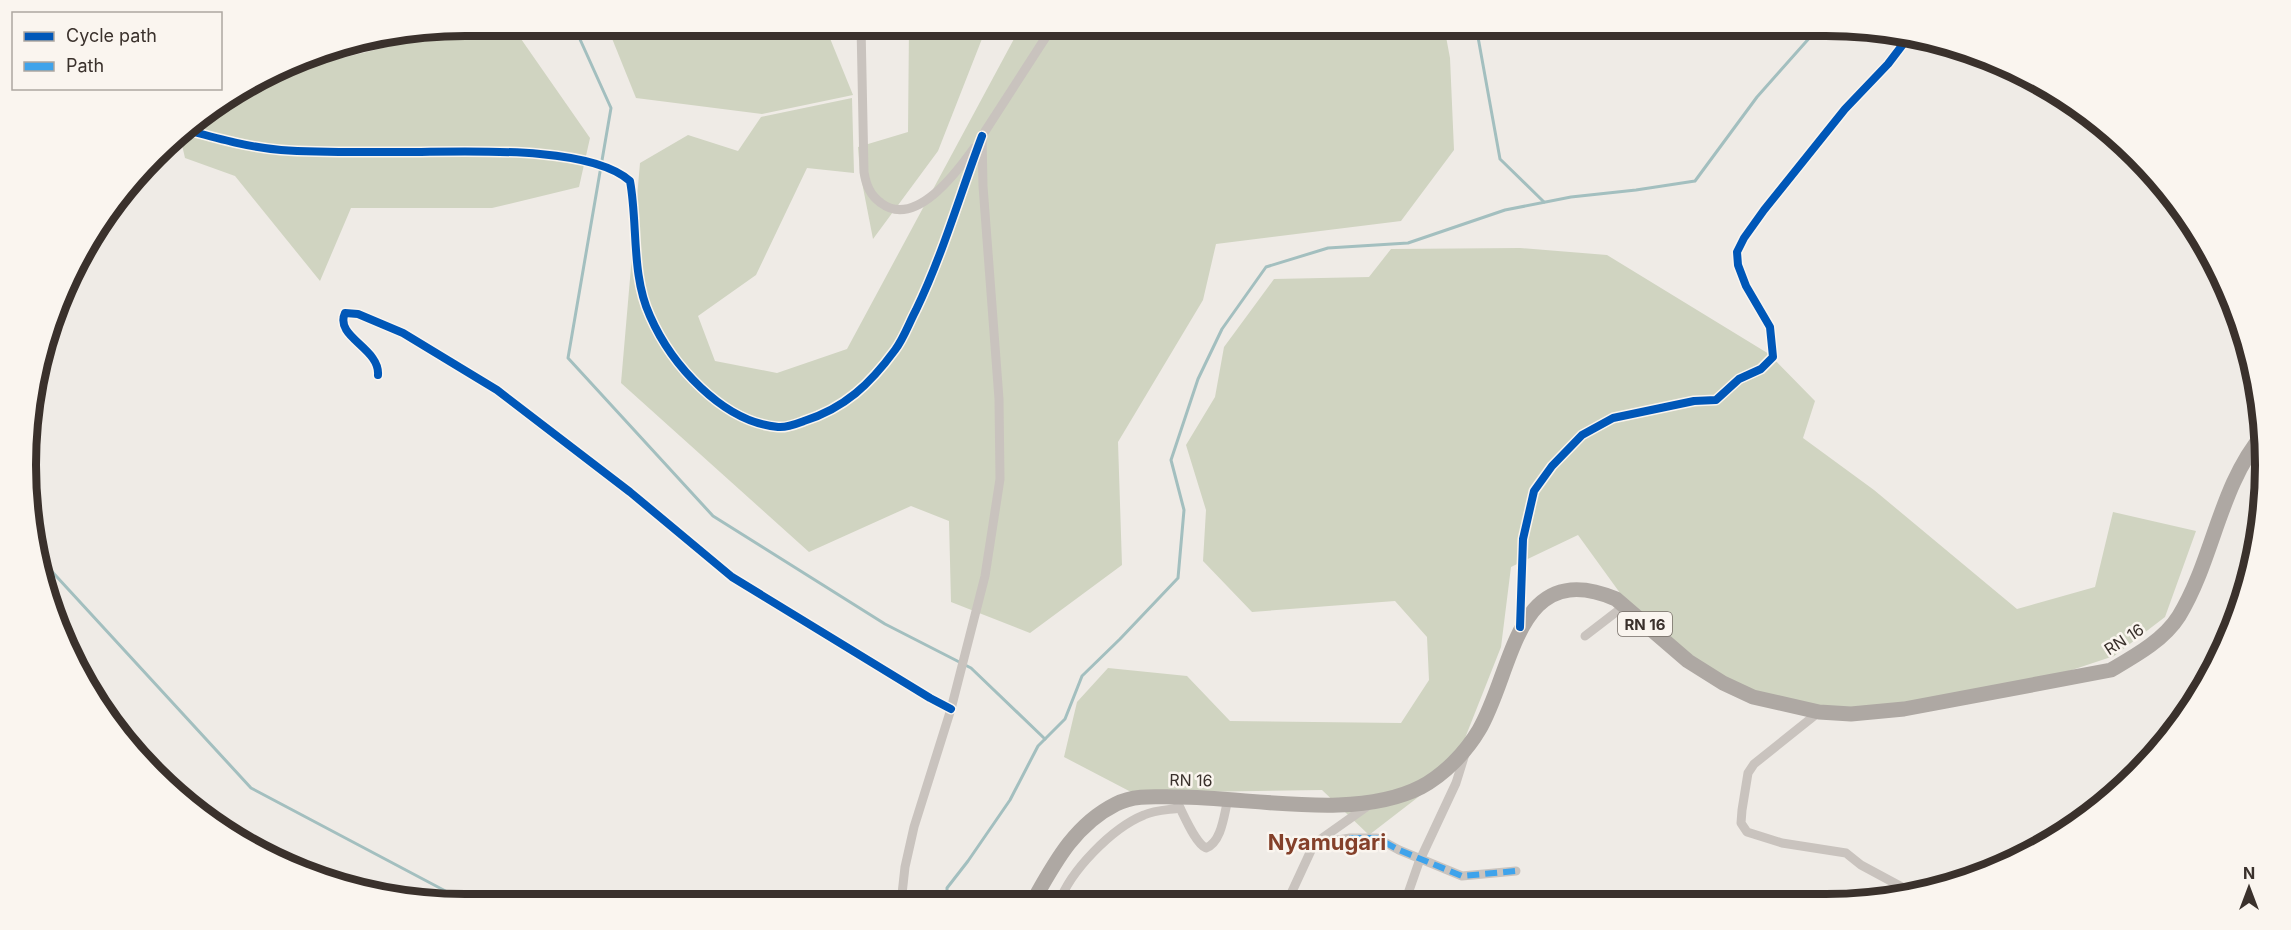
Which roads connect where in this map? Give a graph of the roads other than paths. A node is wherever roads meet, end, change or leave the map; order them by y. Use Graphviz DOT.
graph roads {
  1 [pos="861,36"];
  2 [pos="1047,36"];
  3 [pos="1904,43"];
  4 [pos="195,132"];
  5 [pos="982,136"];
  6 [pos="378,375"];
  7 [pos="2254,445"];
  8 [pos="1624,606"];
  9 [pos="1520,627"];
  10 [pos="1585,636"];
  11 [pos="951,709"];
  12 [pos="1819,712"];
  13 [pos="1468,746"];
  14 [pos="1228,799"];
  15 [pos="1373,802"];
  16 [pos="1177,803"];
  17 [pos="1314,844"];
  18 [pos="1420,859"];
  19 [pos="1516,871"];
  20 [pos="1902,887"];
  21 [pos="902,894"];
  22 [pos="1037,894"];
  23 [pos="1064,894"];
  24 [pos="1291,894"];
  25 [pos="1408,894"];
  1 -- 5 [label="street"];
  2 -- 5 [label="street"];
  3 -- 9 [label="street"];
  4 -- 5 [label="street"];
  5 -- 11 [label="street"];
  6 -- 11 [label="street"];
  7 -- 12 [label="main road, RN 16 / RN 16"];
  8 -- 9 [label="main road, RN 16 / RN 16"];
  8 -- 10 [label="street"];
  8 -- 12 [label="main road, RN 16 / RN 16"];
  9 -- 13 [label="main road, RN 16 / RN 16"];
  11 -- 21 [label="street"];
  12 -- 20 [label="street"];
  13 -- 15 [label="main road, RN 16 / RN 16"];
  13 -- 18 [label="street"];
  14 -- 15 [label="main road, RN 16 / RN 16"];
  14 -- 16 [label="main road, RN 16 / RN 16"];
  14 -- 16 [label="street"];
  15 -- 17 [label="street"];
  16 -- 22 [label="main road, RN 16 / RN 16"];
  16 -- 23 [label="street"];
  17 -- 18 [label="street"];
  17 -- 24 [label="street"];
  18 -- 19 [label="street"];
  18 -- 25 [label="street"];
}
